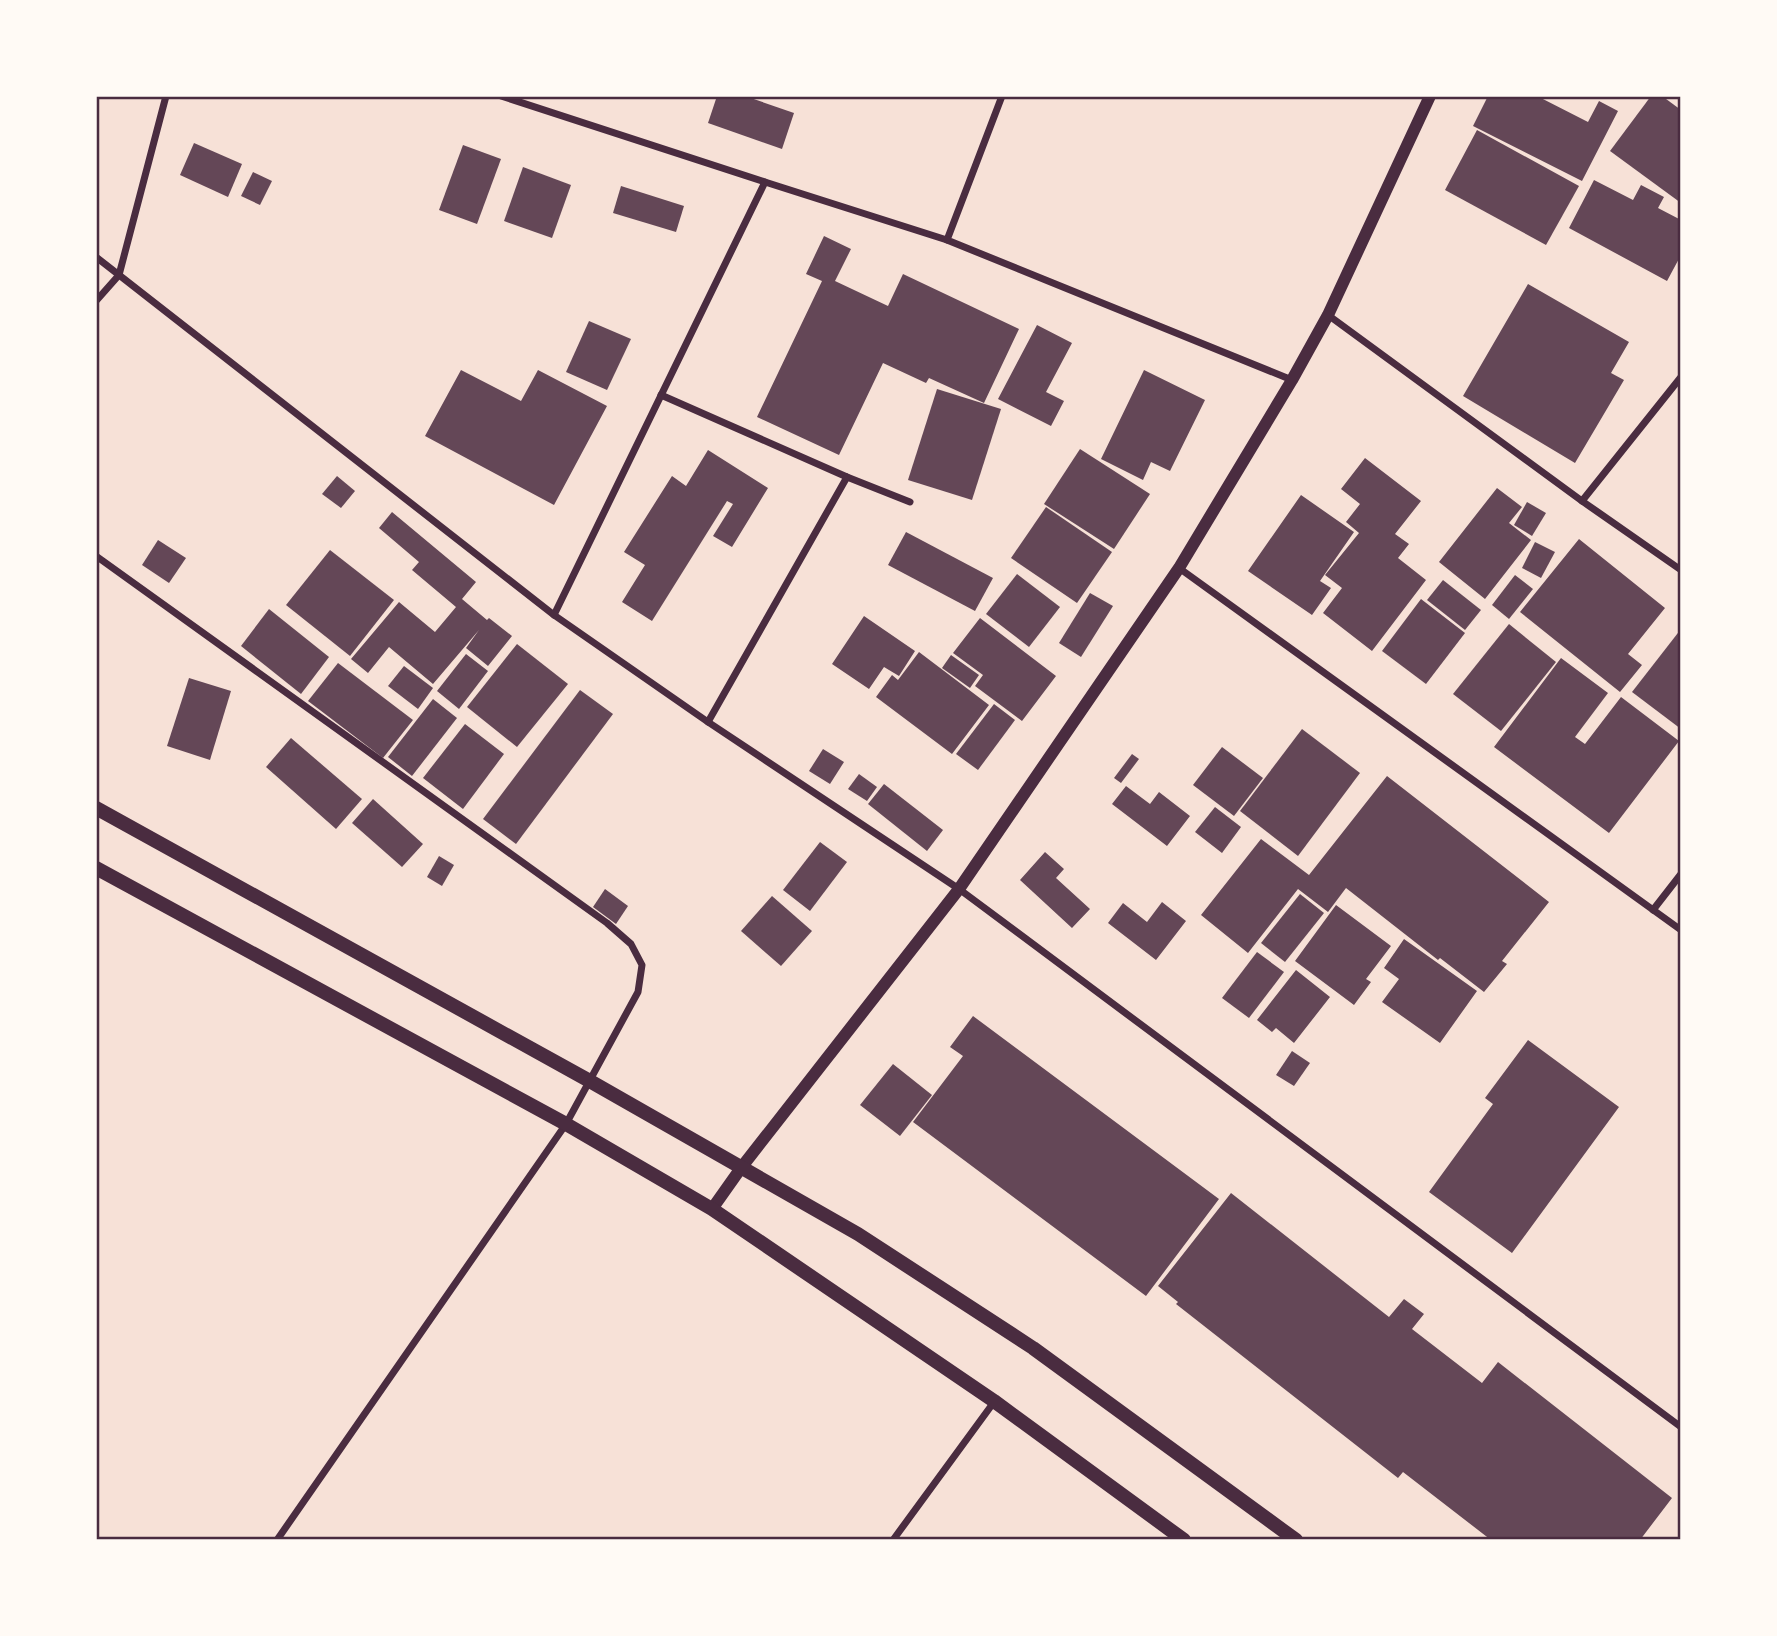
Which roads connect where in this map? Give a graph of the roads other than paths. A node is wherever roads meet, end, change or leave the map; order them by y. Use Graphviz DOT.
graph roads {
  1 [pos="166,96"];
  2 [pos="500,96"];
  3 [pos="1002,96"];
  4 [pos="1430,96"];
  5 [pos="765,182"];
  6 [pos="947,240"];
  7 [pos="96,257"];
  8 [pos="118,275"];
  9 [pos="96,301"];
  10 [pos="1328,315"];
  11 [pos="1681,377"];
  12 [pos="1292,380"];
  13 [pos="661,395"];
  14 [pos="847,477"];
  15 [pos="1582,501"];
  16 [pos="910,502"];
  17 [pos="96,556"];
  18 [pos="1179,568"];
  19 [pos="1681,570"];
  20 [pos="554,615"];
  21 [pos="708,722"];
  22 [pos="96,808"];
  23 [pos="96,868"];
  24 [pos="1681,874"];
  25 [pos="959,889"];
  26 [pos="1653,910"];
  27 [pos="1681,930"];
  28 [pos="588,1080"];
  29 [pos="566,1125"];
  30 [pos="741,1168"];
  31 [pos="712,1209"];
  32 [pos="994,1401"];
  33 [pos="1681,1427"];
  34 [pos="277,1540"];
  35 [pos="892,1540"];
  36 [pos="1184,1540"];
  37 [pos="1296,1540"];
  1 -- 8 [label="street"];
  2 -- 5 [label="street"];
  3 -- 6 [label="street"];
  4 -- 10 [label="street"];
  5 -- 6 [label="street"];
  5 -- 13 [label="street"];
  6 -- 12 [label="street"];
  7 -- 8 [label="street"];
  8 -- 9 [label="street"];
  8 -- 20 [label="street"];
  10 -- 12 [label="street"];
  10 -- 15 [label="street"];
  11 -- 15 [label="street"];
  12 -- 18 [label="street"];
  13 -- 14 [label="street"];
  13 -- 20 [label="street"];
  14 -- 16 [label="street"];
  14 -- 21 [label="street"];
  15 -- 19 [label="street"];
  17 -- 28 [label="street"];
  18 -- 25 [label="street"];
  18 -- 26 [label="street"];
  20 -- 21 [label="street"];
  21 -- 25 [label="street"];
  22 -- 28 [label="main road"];
  23 -- 29 [label="main road"];
  24 -- 26 [label="street"];
  25 -- 30 [label="street"];
  25 -- 33 [label="street"];
  26 -- 27 [label="street"];
  28 -- 29 [label="street"];
  28 -- 30 [label="main road"];
  29 -- 31 [label="main road"];
  29 -- 34 [label="street"];
  30 -- 31 [label="street"];
  30 -- 37 [label="main road"];
  31 -- 32 [label="main road"];
  32 -- 35 [label="street"];
  32 -- 36 [label="main road"];
}
